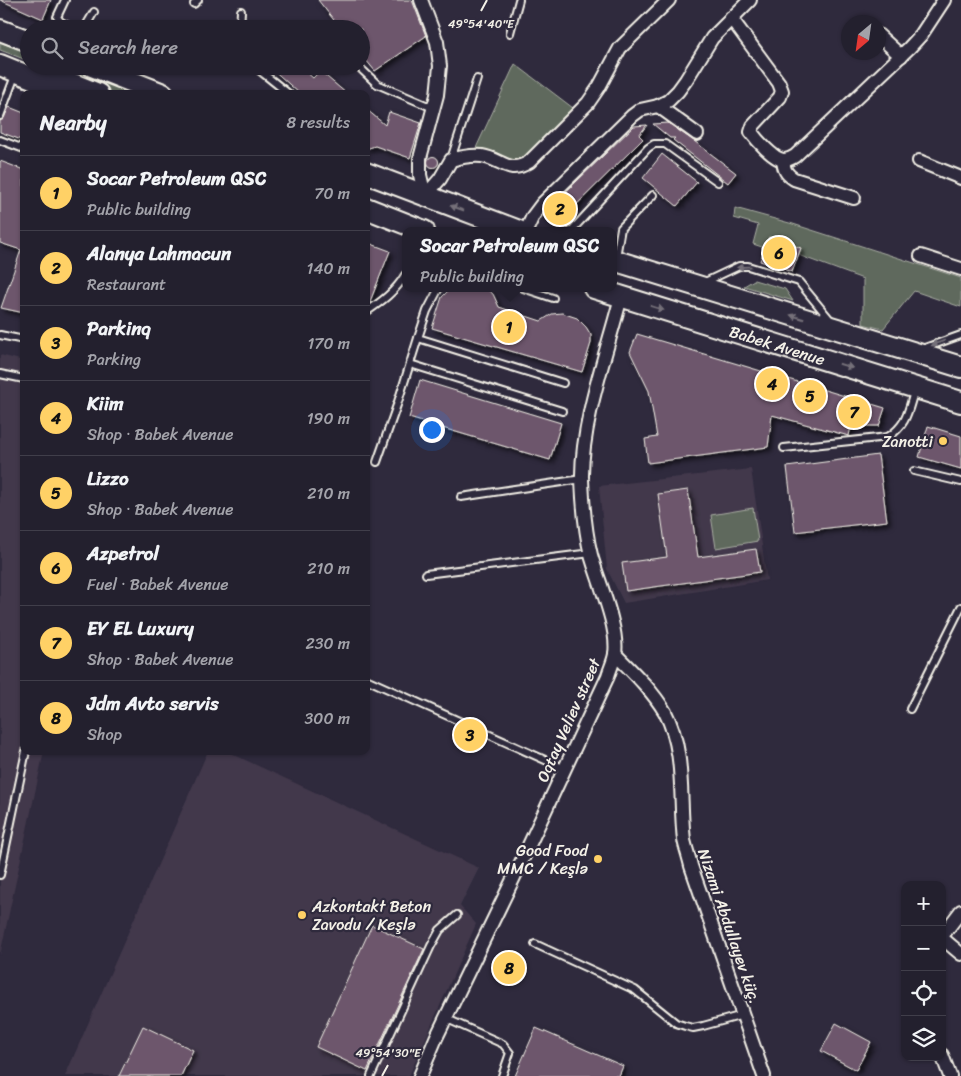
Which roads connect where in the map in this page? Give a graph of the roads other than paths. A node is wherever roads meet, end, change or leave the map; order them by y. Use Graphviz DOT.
graph roads {
  1 [pos="65,0"];
  2 [pos="421,0"];
  3 [pos="519,0"];
  4 [pos="669,0"];
  5 [pos="750,0"];
  6 [pos="944,0"];
  7 [pos="241,11"];
  8 [pos="94,12"];
  9 [pos="731,18"];
  10 [pos="59,20"];
  11 [pos="89,20"];
  12 [pos="240,20"];
  13 [pos="0,30"];
  14 [pos="510,33"];
  15 [pos="20,38"];
  16 [pos="886,43"];
  17 [pos="0,55"];
  18 [pos="901,56"];
  19 [pos="18,68"];
  20 [pos="33,75"];
  21 [pos="40,75"];
  22 [pos="100,75"];
  23 [pos="115,75"];
  24 [pos="265,75"];
  25 [pos="368,75"];
  26 [pos="477,79"];
  27 [pos="64,90"];
  28 [pos="86,90"];
  29 [pos="136,90"];
  30 [pos="153,90"];
  31 [pos="283,90"];
  32 [pos="658,106"];
  33 [pos="433,108"];
  34 [pos="0,116"];
  35 [pos="698,134"];
  36 [pos="0,140"];
  37 [pos="20,148"];
  38 [pos="451,160"];
  39 [pos="783,160"];
  40 [pos="919,161"];
  41 [pos="370,175"];
  42 [pos="961,178"];
  43 [pos="718,182"];
  44 [pos="653,195"];
  45 [pos="425,196"];
  46 [pos="854,198"];
  47 [pos="370,210"];
  48 [pos="413,227"];
  49 [pos="509,227"];
  50 [pos="528,227"];
  51 [pos="575,227"];
  52 [pos="617,247"];
  53 [pos="920,256"];
  54 [pos="617,262"];
  55 [pos="961,269"];
  56 [pos="402,281"];
  57 [pos="697,286"];
  58 [pos="437,292"];
  59 [pos="535,292"];
  60 [pos="606,292"];
  61 [pos="621,297"];
  62 [pos="553,298"];
  63 [pos="370,309"];
  64 [pos="838,329"];
  65 [pos="0,335"];
  66 [pos="961,335"];
  67 [pos="418,338"];
  68 [pos="20,339"];
  69 [pos="914,352"];
  70 [pos="410,364"];
  71 [pos="961,367"];
  72 [pos="0,374"];
  73 [pos="20,379"];
  74 [pos="563,384"];
  75 [pos="915,388"];
  76 [pos="961,402"];
  77 [pos="562,411"];
  78 [pos="784,448"];
  79 [pos="377,462"];
  80 [pos="914,471"];
  81 [pos="582,479"];
  82 [pos="961,482"];
  83 [pos="461,497"];
  84 [pos="591,553"];
  85 [pos="426,574"];
  86 [pos="961,607"];
  87 [pos="615,654"];
  88 [pos="370,681"];
  89 [pos="910,709"];
  90 [pos="25,755"];
  91 [pos="565,769"];
  92 [pos="0,875"];
  93 [pos="961,911"];
  94 [pos="456,915"];
  95 [pos="946,932"];
  96 [pos="946,941"];
  97 [pos="535,944"];
  98 [pos="961,954"];
  99 [pos="743,1015"];
  100 [pos="445,1018"];
  101 [pos="944,1061"];
  102 [pos="371,1076"];
  103 [pos="420,1076"];
  104 [pos="502,1076"];
  105 [pos="764,1076"];
  106 [pos="950,1076"];
  1 -- 10 [label="lane"];
  2 -- 33 [label="street"];
  3 -- 14 [label="lane"];
  4 -- 38 [label="street"];
  5 -- 9 [label="street"];
  6 -- 18 [label="street"];
  7 -- 12 [label="lane"];
  8 -- 11 [label="lane"];
  9 -- 32 [label="street"];
  9 -- 39 [label="street"];
  13 -- 15 [label="main road"];
  16 -- 18 [label="street"];
  17 -- 19 [label="main road"];
  18 -- 39 [label="street"];
  19 -- 34 [label="lane"];
  20 -- 27 [label="main road"];
  21 -- 28 [label="main road"];
  22 -- 29 [label="main road"];
  23 -- 30 [label="main road"];
  24 -- 31 [label="lane"];
  25 -- 33 [label="lane"];
  26 -- 38 [label="lane"];
  32 -- 35 [label="street"];
  32 -- 50 [label="street"];
  33 -- 45 [label="street"];
  36 -- 37 [label="lane"];
  38 -- 45 [label="street"];
  39 -- 46 [label="street"];
  40 -- 42 [label="street"];
  41 -- 45 [label="main road"];
  43 -- 51 [label="lane"];
  44 -- 52 [label="lane"];
  49 -- 45 [label="main road, one-way"];
  47 -- 48 [label="main road"];
  53 -- 55 [label="street"];
  54 -- 57 [label="main road, Babek Avenue"];
  56 -- 63 [label="lane"];
  64 -- 57 [label="main road, Babek Avenue, one-way"];
  64 -- 57 [label="lane, one-way"];
  58 -- 67 [label="lane"];
  59 -- 62 [label="lane"];
  60 -- 61 [label="main road, Babek Avenue"];
  61 -- 75 [label="main road, Babek Avenue, one-way"];
  61 -- 81 [label="street, Oqtay Veliev street"];
  64 -- 69 [label="main road, Babek Avenue"];
  65 -- 68 [label="lane"];
  66 -- 69 [label="lane, one-way"];
  67 -- 70 [label="lane"];
  67 -- 74 [label="lane"];
  69 -- 71 [label="main road, Babek Avenue"];
  70 -- 77 [label="lane"];
  70 -- 79 [label="lane"];
  72 -- 73 [label="lane"];
  75 -- 76 [label="main road, Babek Avenue"];
  75 -- 78 [label="lane"];
  80 -- 82 [label="lane"];
  81 -- 83 [label="lane"];
  81 -- 84 [label="street, Oqtay Veliev street"];
  84 -- 85 [label="lane"];
  84 -- 87 [label="street, Oqtay Veliev street"];
  86 -- 89 [label="lane"];
  87 -- 91 [label="street, Oqtay Veliev street"];
  87 -- 99 [label="street, Nizami Abdullayev küç."];
  88 -- 91 [label="lane"];
  90 -- 92 [label="lane"];
  91 -- 100 [label="street, Oqtay Veliev street"];
  93 -- 95 [label="street"];
  94 -- 102 [label="lane"];
  96 -- 98 [label="street"];
  97 -- 99 [label="lane"];
  99 -- 105 [label="street, Nizami Abdullayev küç."];
  100 -- 103 [label="street, Oqtay Veliev street"];
  100 -- 104 [label="lane"];
  101 -- 106 [label="street"];
}
